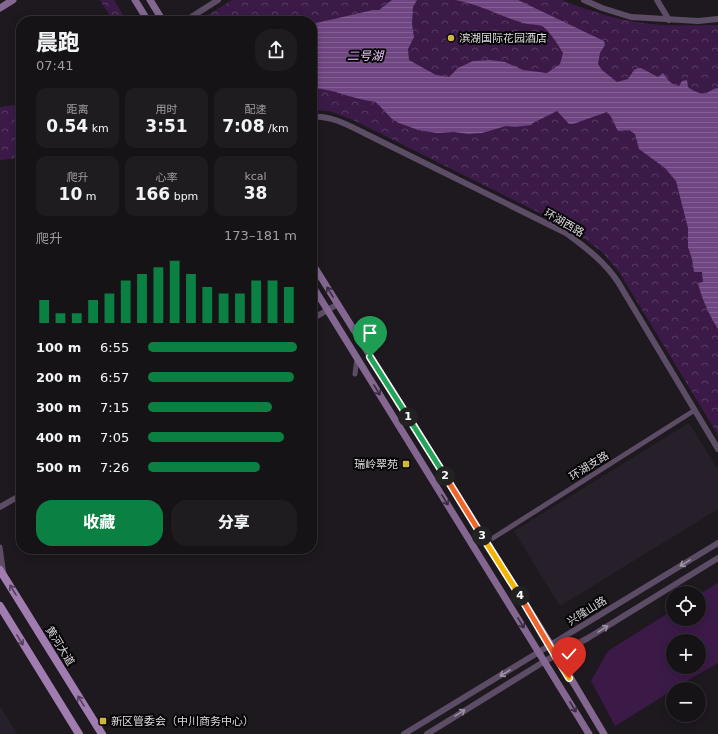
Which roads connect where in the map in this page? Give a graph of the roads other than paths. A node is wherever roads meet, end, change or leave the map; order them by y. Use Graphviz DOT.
graph roads {
  1 [pos="14,0"];
  2 [pos="135,0"];
  3 [pos="150,0"];
  4 [pos="218,0"];
  5 [pos="584,0"];
  6 [pos="657,0"];
  7 [pos="0,8"];
  8 [pos="145,16"];
  9 [pos="160,16"];
  10 [pos="193,16"];
  11 [pos="718,19"];
  12 [pos="669,20"];
  13 [pos="317,117"];
  14 [pos="317,271"];
  15 [pos="317,293"];
  16 [pos="338,304"];
  17 [pos="328,310"];
  18 [pos="317,317"];
  19 [pos="358,359"];
  20 [pos="356,374"];
  21 [pos="695,410"];
  22 [pos="718,449"];
  23 [pos="16,498"];
  24 [pos="0,507"];
  25 [pos="493,538"];
  26 [pos="718,543"];
  27 [pos="0,547"];
  28 [pos="718,558"];
  29 [pos="0,570"];
  30 [pos="5,578"];
  31 [pos="0,606"];
  32 [pos="550,645"];
  33 [pos="539,652"];
  34 [pos="556,656"];
  35 [pos="545,662"];
  36 [pos="569,678"];
  37 [pos="559,684"];
  38 [pos="79,734"];
  39 [pos="102,734"];
  40 [pos="404,734"];
  41 [pos="427,734"];
  42 [pos="589,734"];
  43 [pos="604,734"];
  1 -- 7 [label="main road"];
  2 -- 8 [label="main road"];
  3 -- 9 [label="main road"];
  4 -- 10 [label="street"];
  5 -- 12 [label="street"];
  6 -- 12 [label="street"];
  11 -- 12 [label="street"];
  13 -- 21 [label="street, 环湖西路"];
  16 -- 14 [label="main road, one-way"];
  15 -- 17 [label="main road"];
  16 -- 17 [label="street"];
  16 -- 32 [label="main road"];
  17 -- 18 [label="street"];
  17 -- 19 [label="main road"];
  19 -- 20 [label="street"];
  19 -- 33 [label="main road, one-way"];
  21 -- 22 [label="street, 环湖西路"];
  21 -- 25 [label="street, 环湖支路"];
  23 -- 24 [label="street"];
  26 -- 32 [label="street, 兴隆山路, one-way"];
  27 -- 30 [label="street"];
  34 -- 28 [label="street, 兴隆山路, one-way"];
  29 -- 30 [label="main road, 黄河大道"];
  39 -- 30 [label="main road, 黄河大道, one-way"];
  31 -- 38 [label="main road, one-way"];
  32 -- 33 [label="street, 兴隆山路"];
  32 -- 34 [label="main road"];
  33 -- 35 [label="main road"];
  33 -- 40 [label="street, 兴隆山路, one-way"];
  34 -- 35 [label="street, 兴隆山路"];
  34 -- 36 [label="main road"];
  35 -- 37 [label="main road"];
  41 -- 35 [label="street, 兴隆山路, one-way"];
  36 -- 37 [label="main road"];
  36 -- 43 [label="main road"];
  37 -- 42 [label="main road, one-way"];
}
